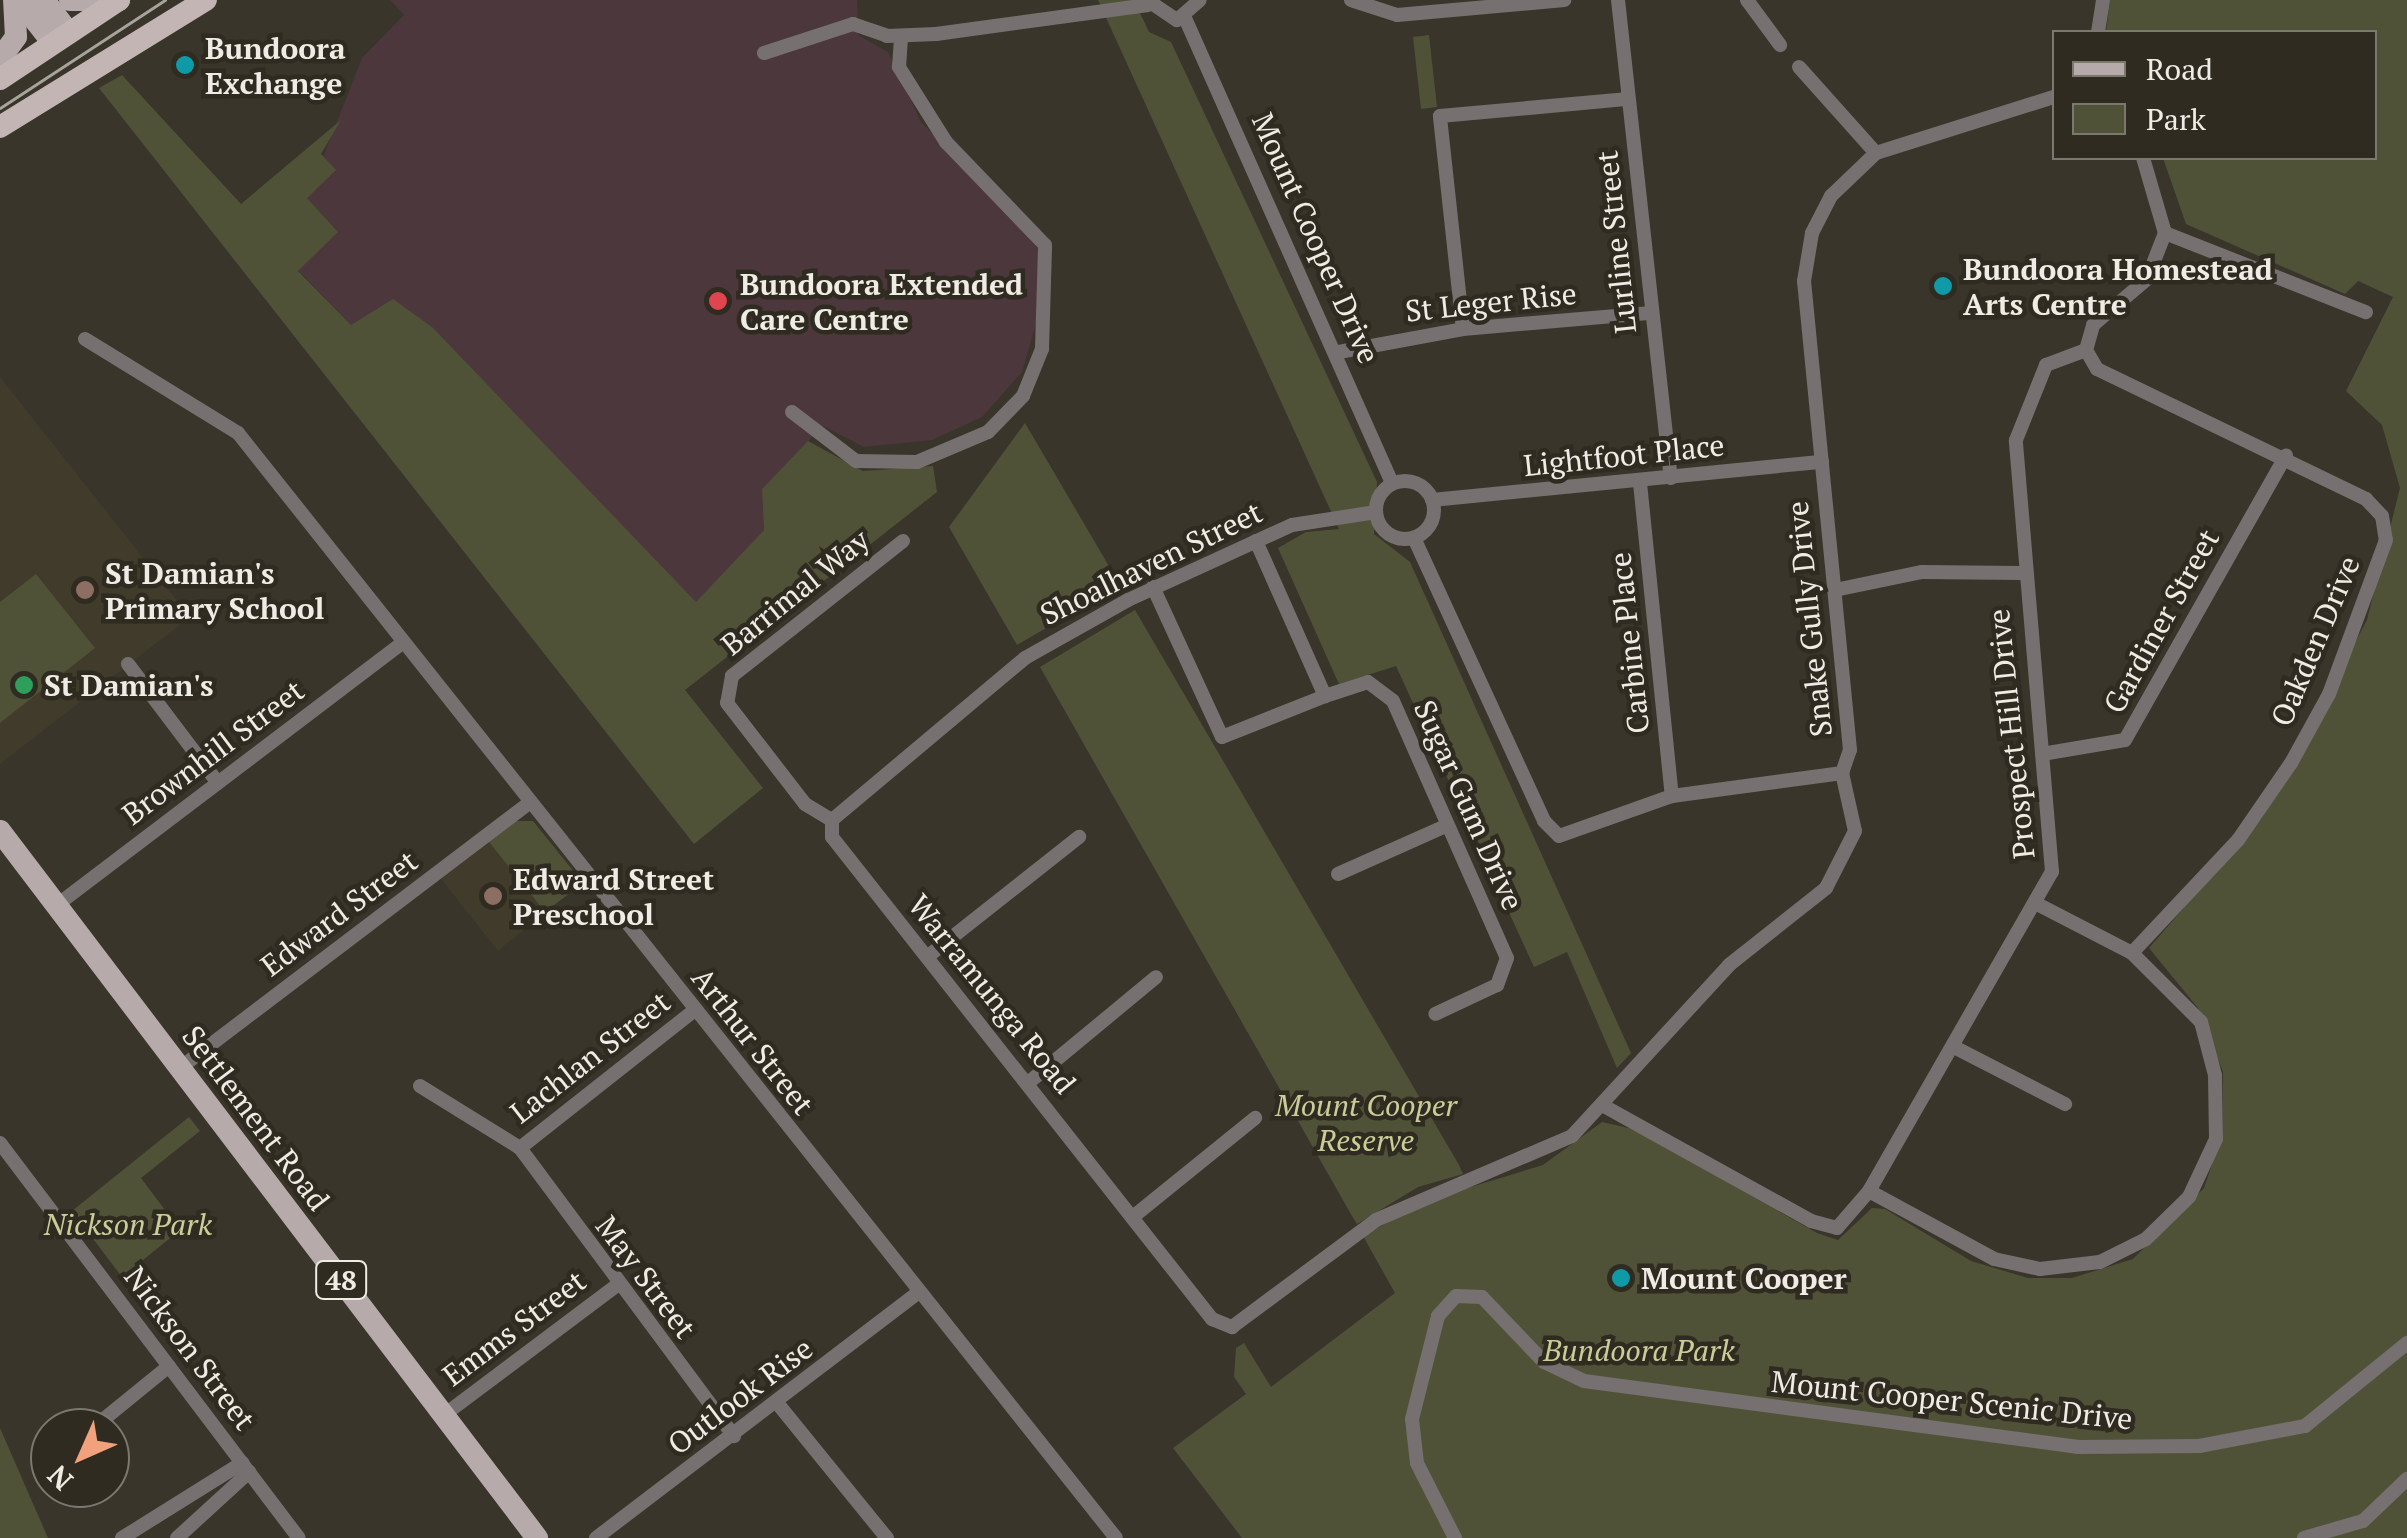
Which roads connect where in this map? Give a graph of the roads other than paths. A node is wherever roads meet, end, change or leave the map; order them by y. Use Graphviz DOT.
graph roads {
  1 [pos="16,0"];
  2 [pos="44,0"];
  3 [pos="70,0"];
  4 [pos="119,0"];
  5 [pos="206,0"];
  6 [pos="1200,0"];
  7 [pos="1351,0"];
  8 [pos="1564,0"];
  9 [pos="1618,0"];
  10 [pos="1746,0"];
  11 [pos="2103,0"];
  12 [pos="1148,2"];
  13 [pos="1185,18"];
  14 [pos="2098,30"];
  15 [pos="902,36"];
  16 [pos="61,38"];
  17 [pos="1780,45"];
  18 [pos="764,53"];
  19 [pos="0,59"];
  20 [pos="1799,67"];
  21 [pos="86,76"];
  22 [pos="0,79"];
  23 [pos="1628,98"];
  24 [pos="2052,99"];
  25 [pos="0,127"];
  26 [pos="1876,153"];
  27 [pos="2144,160"];
  28 [pos="2165,233"];
  29 [pos="2366,312"];
  30 [pos="1651,313"];
  31 [pos="1463,329"];
  32 [pos="85,339"];
  33 [pos="2086,350"];
  34 [pos="1339,352"];
  35 [pos="792,412"];
  36 [pos="2286,455"];
  37 [pos="1822,462"];
  38 [pos="1671,478"];
  39 [pos="1392,483"];
  40 [pos="1640,483"];
  41 [pos="1432,500"];
  42 [pos="1376,512"];
  43 [pos="1414,538"];
  44 [pos="902,541"];
  45 [pos="1256,541"];
  46 [pos="2022,573"];
  47 [pos="1153,587"];
  48 [pos="1835,590"];
  49 [pos="403,642"];
  50 [pos="128,664"];
  51 [pos="725,688"];
  52 [pos="1325,696"];
  53 [pos="2042,754"];
  54 [pos="1842,773"];
  55 [pos="218,783"];
  56 [pos="1672,796"];
  57 [pos="530,802"];
  58 [pos="832,820"];
  59 [pos="1448,824"];
  60 [pos="0,831"];
  61 [pos="1078,836"];
  62 [pos="1338,874"];
  63 [pos="2036,903"];
  64 [pos="57,905"];
  65 [pos="2132,953"];
  66 [pos="927,957"];
  67 [pos="1156,977"];
  68 [pos="696,1010"];
  69 [pos="1435,1014"];
  70 [pos="1954,1047"];
  71 [pos="180,1068"];
  72 [pos="1028,1083"];
  73 [pos="420,1086"];
  74 [pos="2066,1104"];
  75 [pos="1602,1105"];
  76 [pos="1255,1118"];
  77 [pos="0,1143"];
  78 [pos="520,1148"];
  79 [pos="1870,1192"];
  80 [pos="1134,1216"];
  81 [pos="617,1285"];
  82 [pos="916,1294"];
  83 [pos="1232,1328"];
  84 [pos="2407,1343"];
  85 [pos="169,1366"];
  86 [pos="778,1404"];
  87 [pos="118,1408"];
  88 [pos="444,1415"];
  89 [pos="734,1436"];
  90 [pos="246,1467"];
  91 [pos="2407,1479"];
  92 [pos="122,1538"];
  93 [pos="177,1538"];
  94 [pos="299,1538"];
  95 [pos="537,1538"];
  96 [pos="596,1538"];
  97 [pos="887,1538"];
  98 [pos="1116,1538"];
  99 [pos="1455,1538"];
  100 [pos="2304,1538"];
  1 -- 16 [label="main road"];
  1 -- 19 [label="main road"];
  2 -- 16 [label="main road"];
  3 -- 4 [label="main road"];
  4 -- 16 [label="highway"];
  5 -- 21 [label="highway"];
  6 -- 13 [label="street"];
  7 -- 8 [label="street"];
  9 -- 23 [label="street, Lurline Street"];
  10 -- 17 [label="street"];
  11 -- 14 [label="street"];
  12 -- 13 [label="street"];
  12 -- 15 [label="street"];
  13 -- 34 [label="street, Mount Cooper Drive"];
  15 -- 18 [label="street"];
  15 -- 35 [label="street"];
  16 -- 21 [label="highway"];
  16 -- 22 [label="highway"];
  20 -- 26 [label="street"];
  21 -- 25 [label="highway"];
  23 -- 30 [label="street, Lurline Street"];
  23 -- 31 [label="street"];
  24 -- 26 [label="street, Snake Gully Drive"];
  26 -- 37 [label="street, Snake Gully Drive"];
  27 -- 28 [label="street"];
  28 -- 29 [label="street"];
  28 -- 33 [label="street"];
  30 -- 31 [label="street, St Leger Rise"];
  30 -- 38 [label="street, Lurline Street"];
  31 -- 34 [label="street, St Leger Rise"];
  32 -- 49 [label="street, Arthur Street"];
  33 -- 36 [label="street, Oakden Drive"];
  33 -- 46 [label="street, Prospect Hill Drive"];
  34 -- 39 [label="street, Mount Cooper Drive"];
  36 -- 53 [label="street, Gardiner Street"];
  36 -- 65 [label="street, Oakden Drive"];
  37 -- 38 [label="street, Lightfoot Place"];
  37 -- 48 [label="street, Snake Gully Drive"];
  38 -- 40 [label="street, Lightfoot Place"];
  39 -- 41 [label="street"];
  39 -- 42 [label="street"];
  40 -- 41 [label="street, Lightfoot Place"];
  40 -- 56 [label="street, Carbine Place"];
  41 -- 43 [label="street"];
  42 -- 43 [label="street"];
  42 -- 45 [label="street, Shoalhaven Street"];
  43 -- 56 [label="street"];
  44 -- 51 [label="street, Barrimal Way"];
  45 -- 47 [label="street, Shoalhaven Street"];
  45 -- 52 [label="street"];
  46 -- 48 [label="street"];
  46 -- 53 [label="street, Prospect Hill Drive"];
  47 -- 52 [label="street, Sugar Gum Drive"];
  47 -- 58 [label="street, Shoalhaven Street"];
  48 -- 54 [label="street, Snake Gully Drive"];
  49 -- 55 [label="street, Brownhill Street"];
  49 -- 57 [label="street, Arthur Street"];
  50 -- 55 [label="street"];
  51 -- 58 [label="street, Warramunga Road"];
  52 -- 59 [label="street, Sugar Gum Drive"];
  53 -- 63 [label="street, Prospect Hill Drive"];
  54 -- 56 [label="street"];
  54 -- 75 [label="street, Snake Gully Drive"];
  55 -- 64 [label="street, Brownhill Street"];
  57 -- 68 [label="street, Arthur Street"];
  57 -- 71 [label="street, Edward Street"];
  58 -- 66 [label="street, Warramunga Road"];
  59 -- 62 [label="street"];
  59 -- 69 [label="street, Sugar Gum Drive"];
  60 -- 64 [label="main road, Settlement Road / 48"];
  61 -- 66 [label="street"];
  63 -- 65 [label="street"];
  63 -- 70 [label="street, Prospect Hill Drive"];
  64 -- 71 [label="main road, Settlement Road / 48"];
  65 -- 79 [label="street"];
  66 -- 72 [label="street, Warramunga Road"];
  67 -- 72 [label="street"];
  68 -- 78 [label="street, Lachlan Street"];
  68 -- 82 [label="street, Arthur Street"];
  70 -- 74 [label="street"];
  70 -- 79 [label="street, Prospect Hill Drive"];
  71 -- 88 [label="main road, Settlement Road / 48"];
  72 -- 80 [label="street, Warramunga Road"];
  73 -- 78 [label="street"];
  75 -- 79 [label="street, Prospect Hill Drive"];
  75 -- 83 [label="street, Snake Gully Drive"];
  76 -- 80 [label="street"];
  77 -- 85 [label="street, Nickson Street"];
  78 -- 81 [label="street, May Street"];
  80 -- 83 [label="street, Warramunga Road"];
  81 -- 88 [label="street, Emms Street"];
  81 -- 89 [label="street, May Street"];
  82 -- 86 [label="street, Outlook Rise"];
  82 -- 98 [label="street, Arthur Street"];
  84 -- 99 [label="street, Mount Cooper Scenic Drive"];
  85 -- 87 [label="street"];
  85 -- 90 [label="street, Nickson Street"];
  86 -- 89 [label="street, Outlook Rise"];
  86 -- 97 [label="street"];
  88 -- 95 [label="main road, Settlement Road / 48"];
  89 -- 96 [label="street, Outlook Rise"];
  90 -- 92 [label="street"];
  90 -- 93 [label="street"];
  90 -- 94 [label="street, Nickson Street"];
  91 -- 100 [label="street"];
}
